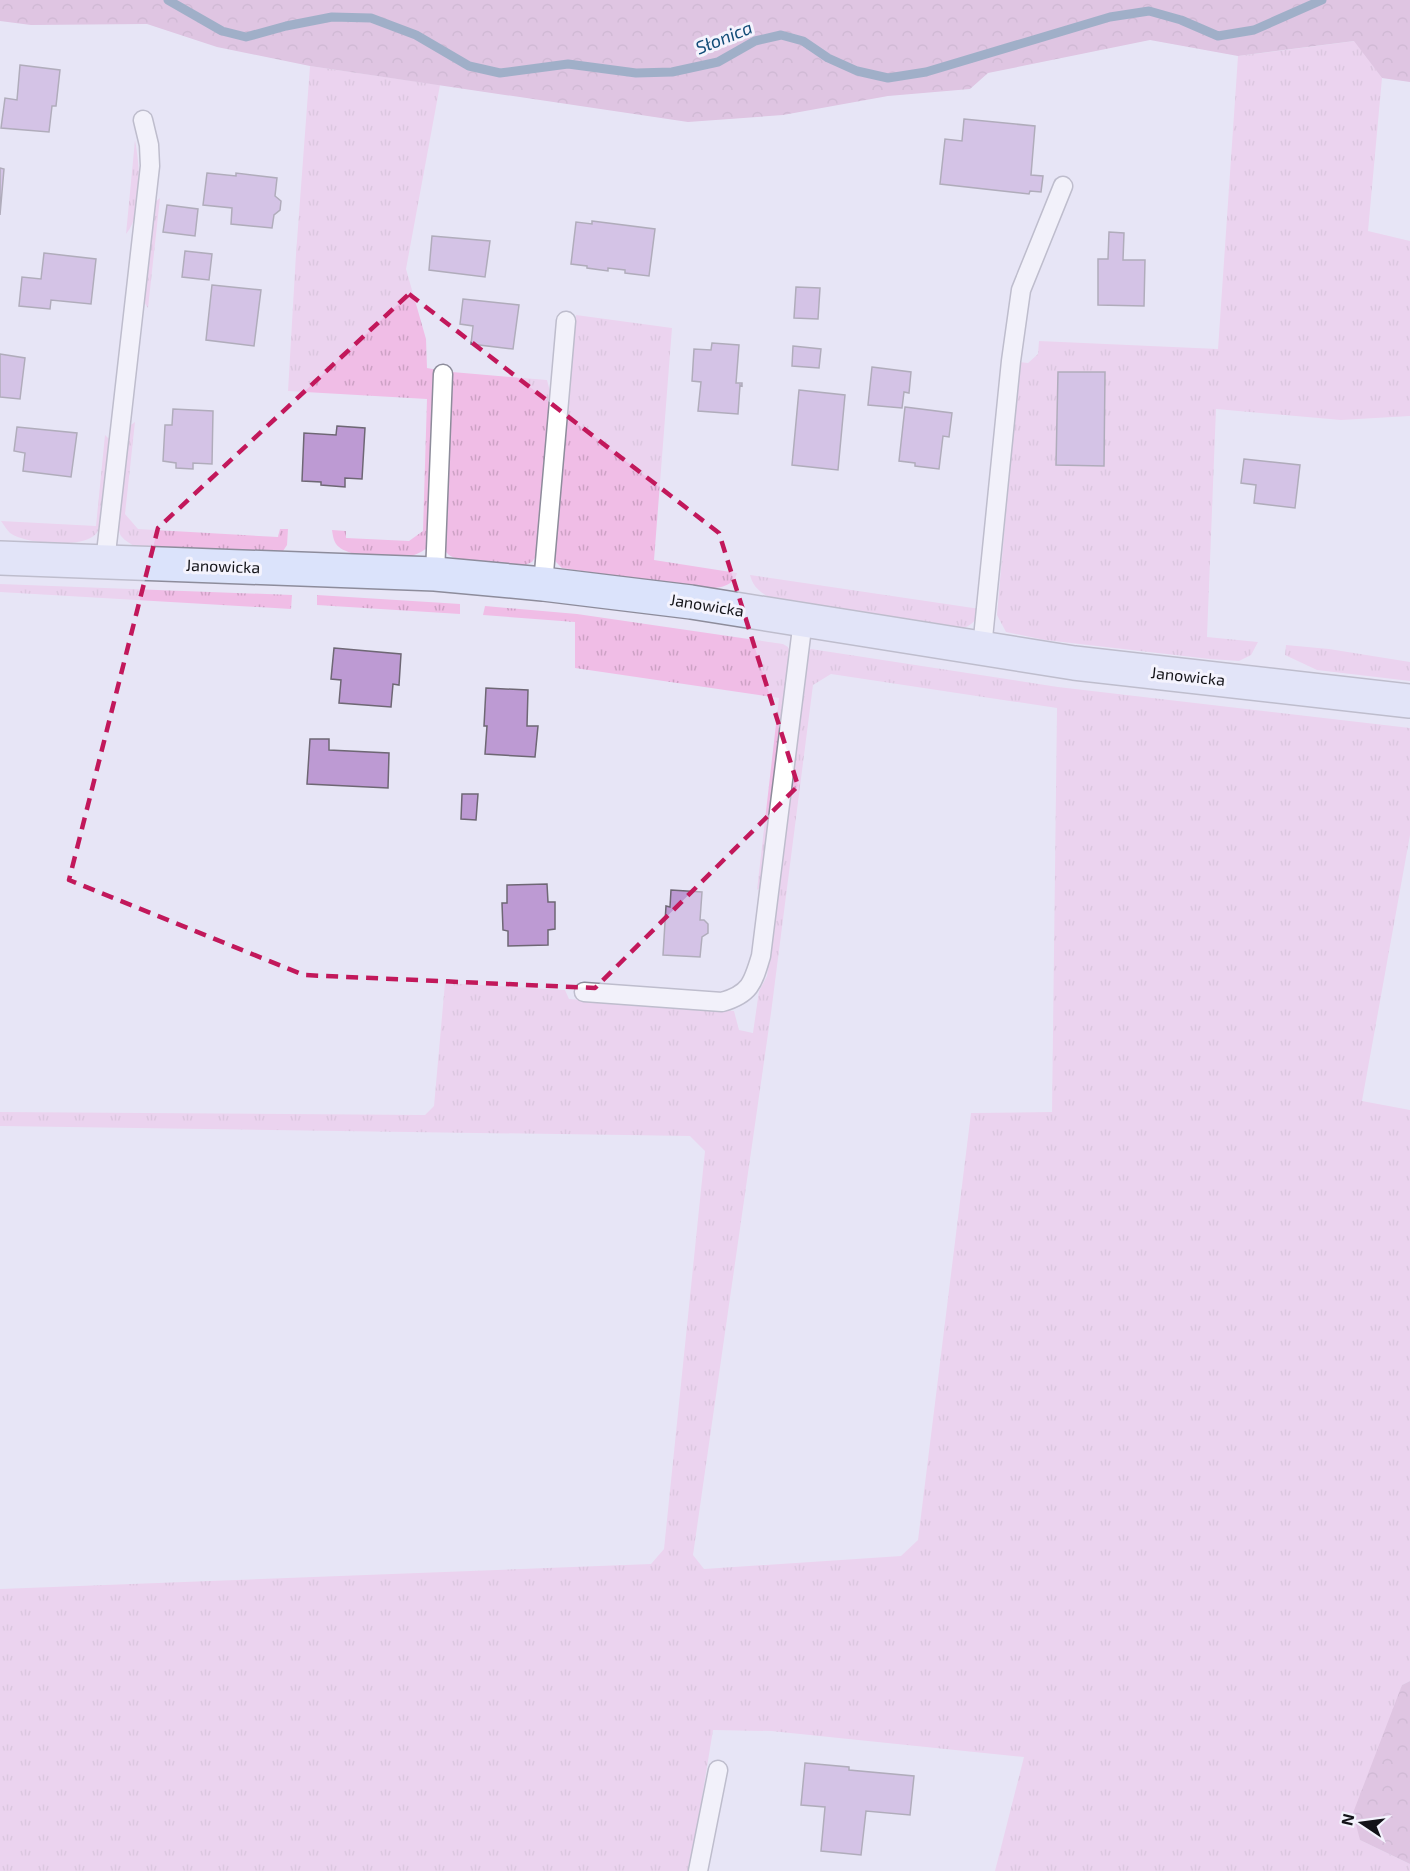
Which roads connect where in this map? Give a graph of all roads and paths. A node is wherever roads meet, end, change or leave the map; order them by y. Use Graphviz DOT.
graph roads {
  1 [pos="143,120"];
  2 [pos="1063,186"];
  3 [pos="566,321"];
  4 [pos="443,374"];
  5 [pos="0,558"];
  6 [pos="105,562"];
  7 [pos="435,574"];
  8 [pos="543,584"];
  9 [pos="803,620"];
  10 [pos="982,648"];
  11 [pos="1410,700"];
  12 [pos="584,992"];
  13 [pos="718,1770"];
  14 [pos="698,1871"];
  1 -- 6 [label="lane"];
  2 -- 10 [label="lane"];
  3 -- 8 [label="lane"];
  4 -- 7 [label="lane"];
  5 -- 6 [label="street, Janowicka"];
  6 -- 7 [label="street, Janowicka"];
  7 -- 8 [label="street, Janowicka"];
  8 -- 9 [label="street, Janowicka"];
  9 -- 10 [label="street, Janowicka"];
  9 -- 12 [label="lane"];
  10 -- 11 [label="street, Janowicka"];
  13 -- 14 [label="lane"];
}
